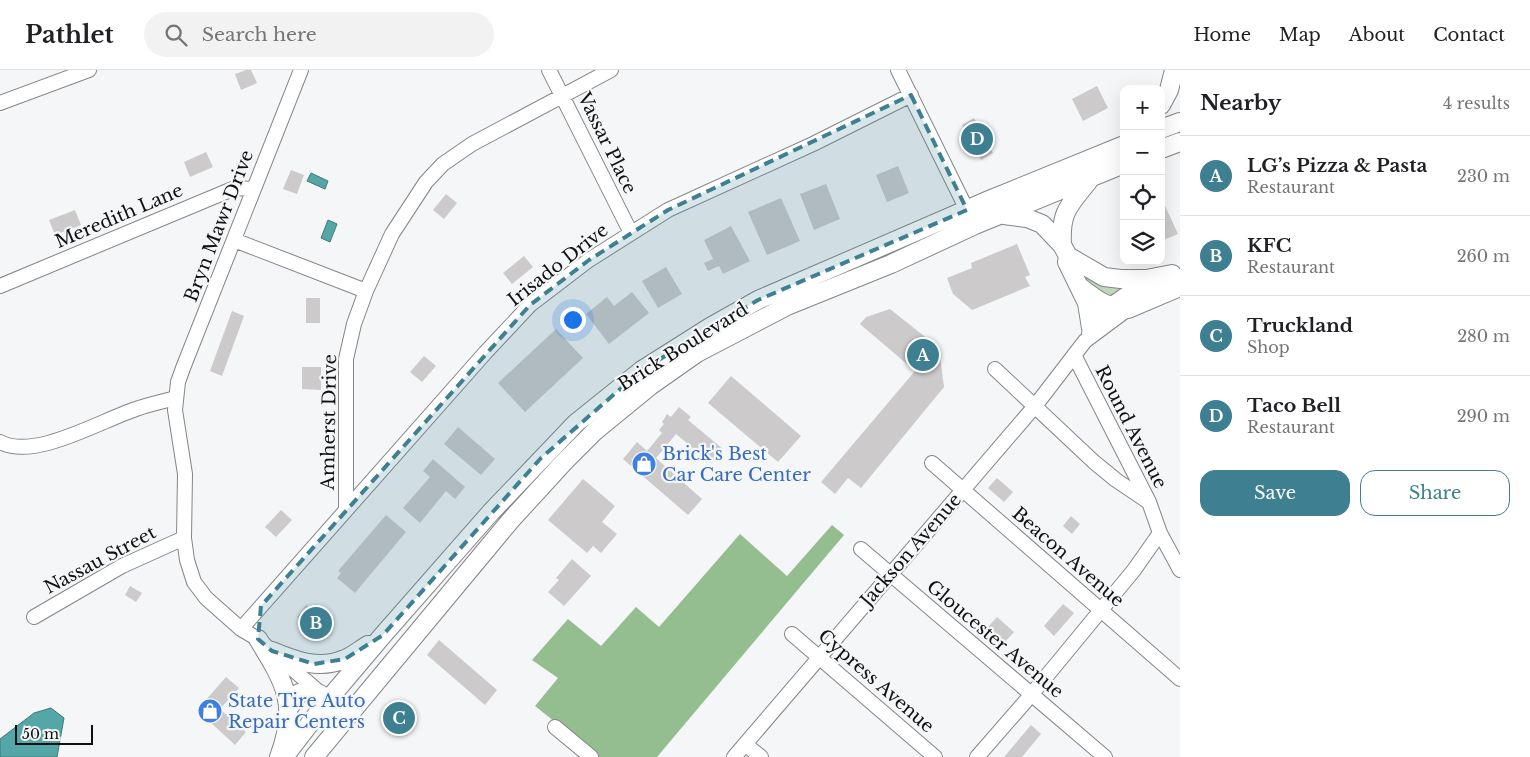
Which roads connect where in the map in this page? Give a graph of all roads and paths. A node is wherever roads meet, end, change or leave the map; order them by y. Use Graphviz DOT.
graph roads {
  1 [pos="89,70"];
  2 [pos="301,70"];
  3 [pos="549,70"];
  4 [pos="611,70"];
  5 [pos="898,70"];
  6 [pos="1174,70"];
  7 [pos="911,95"];
  8 [pos="563,96"];
  9 [pos="1165,99"];
  10 [pos="0,103"];
  11 [pos="1180,122"];
  12 [pos="1165,128"];
  13 [pos="1180,142"];
  14 [pos="1120,147"];
  15 [pos="1165,148"];
  16 [pos="1120,166"];
  17 [pos="1091,178"];
  18 [pos="253,190"];
  19 [pos="967,210"];
  20 [pos="1002,215"];
  21 [pos="631,233"];
  22 [pos="234,240"];
  23 [pos="1065,250"];
  24 [pos="1178,278"];
  25 [pos="0,286"];
  26 [pos="1079,286"];
  27 [pos="366,291"];
  28 [pos="1120,308"];
  29 [pos="1088,335"];
  30 [pos="1074,355"];
  31 [pos="996,369"];
  32 [pos="176,398"];
  33 [pos="1034,406"];
  34 [pos="0,442"];
  35 [pos="932,463"];
  36 [pos="962,490"];
  37 [pos="1149,502"];
  38 [pos="346,509"];
  39 [pos="1160,533"];
  40 [pos="184,538"];
  41 [pos="861,549"];
  42 [pos="1180,570"];
  43 [pos="890,574"];
  44 [pos="261,606"];
  45 [pos="1100,610"];
  46 [pos="34,617"];
  47 [pos="241,629"];
  48 [pos="792,634"];
  49 [pos="383,635"];
  50 [pos="258,639"];
  51 [pos="272,651"];
  52 [pos="819,658"];
  53 [pos="1180,678"];
  54 [pos="1032,695"];
  55 [pos="324,696"];
  56 [pos="289,708"];
  57 [pos="555,727"];
  58 [pos="333,733"];
  59 [pos="746,744"];
  60 [pos="279,757"];
  61 [pos="284,757"];
  62 [pos="314,757"];
  63 [pos="591,757"];
  64 [pos="734,757"];
  65 [pos="761,757"];
  66 [pos="935,757"];
  67 [pos="977,757"];
  68 [pos="1104,757"];
  1 -- 10 [label="street"];
  2 -- 18 [label="street, Bryn Mawr Drive"];
  3 -- 8 [label="street, Vassar Place"];
  4 -- 8 [label="street, Amherst Drive"];
  5 -- 7 [label="street"];
  6 -- 9 [label="main road"];
  7 -- 19 [label="street"];
  7 -- 21 [label="street, Irisado Drive"];
  8 -- 21 [label="street, Vassar Place"];
  8 -- 27 [label="street, Amherst Drive"];
  11 -- 12 [label="main road"];
  13 -- 15 [label="main road"];
  14 -- 19 [label="main road, Brick Boulevard"];
  16 -- 17 [label="main road, Brick Boulevard"];
  17 -- 20 [label="main road, Brick Boulevard"];
  17 -- 23 [label="main road"];
  18 -- 22 [label="street, Bryn Mawr Drive"];
  18 -- 25 [label="street, Meredith Lane"];
  19 -- 49 [label="main road, Brick Boulevard"];
  20 -- 23 [label="main road"];
  20 -- 58 [label="main road, Brick Boulevard"];
  21 -- 38 [label="street, Irisado Drive"];
  22 -- 27 [label="street"];
  22 -- 32 [label="street, Bryn Mawr Drive"];
  23 -- 24 [label="main road"];
  23 -- 26 [label="main road"];
  24 -- 28 [label="main road, Jackson Avenue"];
  26 -- 28 [label="main road"];
  26 -- 29 [label="main road"];
  27 -- 38 [label="street, Amherst Drive"];
  28 -- 29 [label="street, Jackson Avenue"];
  29 -- 30 [label="street, Jackson Avenue"];
  30 -- 33 [label="street, Jackson Avenue"];
  30 -- 37 [label="street, Round Avenue"];
  31 -- 33 [label="street"];
  32 -- 34 [label="street"];
  32 -- 40 [label="street, Bryn Mawr Drive"];
  33 -- 36 [label="street, Jackson Avenue"];
  33 -- 37 [label="street"];
  35 -- 36 [label="street, Beacon Avenue"];
  36 -- 43 [label="street, Jackson Avenue"];
  36 -- 45 [label="street, Beacon Avenue"];
  37 -- 39 [label="street, Round Avenue"];
  38 -- 44 [label="street, Irisado Drive"];
  39 -- 42 [label="street, Round Avenue"];
  39 -- 45 [label="street"];
  40 -- 46 [label="street, Nassau Street"];
  40 -- 47 [label="street, Bryn Mawr Drive"];
  41 -- 43 [label="street, Gloucester Avenue"];
  43 -- 52 [label="street, Jackson Avenue"];
  43 -- 54 [label="street, Gloucester Avenue"];
  44 -- 47 [label="street, Irisado Drive"];
  44 -- 50 [label="street"];
  45 -- 53 [label="street, Beacon Avenue"];
  45 -- 54 [label="street"];
  47 -- 50 [label="street, Bryn Mawr Drive"];
  48 -- 52 [label="street, Cypress Avenue"];
  49 -- 51 [label="main road"];
  49 -- 55 [label="main road, Brick Boulevard"];
  50 -- 51 [label="street, Bryn Mawr Drive"];
  50 -- 56 [label="main road"];
  51 -- 55 [label="street, Bryn Mawr Drive"];
  52 -- 59 [label="street, Jackson Avenue"];
  52 -- 66 [label="street, Cypress Avenue"];
  54 -- 67 [label="street"];
  54 -- 68 [label="street, Gloucester Avenue"];
  55 -- 56 [label="main road"];
  55 -- 58 [label="main road"];
  55 -- 61 [label="main road, Brick Boulevard"];
  56 -- 60 [label="main road"];
  57 -- 63 [label="street"];
  58 -- 62 [label="main road, Brick Boulevard"];
  59 -- 64 [label="street, Jackson Avenue"];
  59 -- 65 [label="street"];
}
